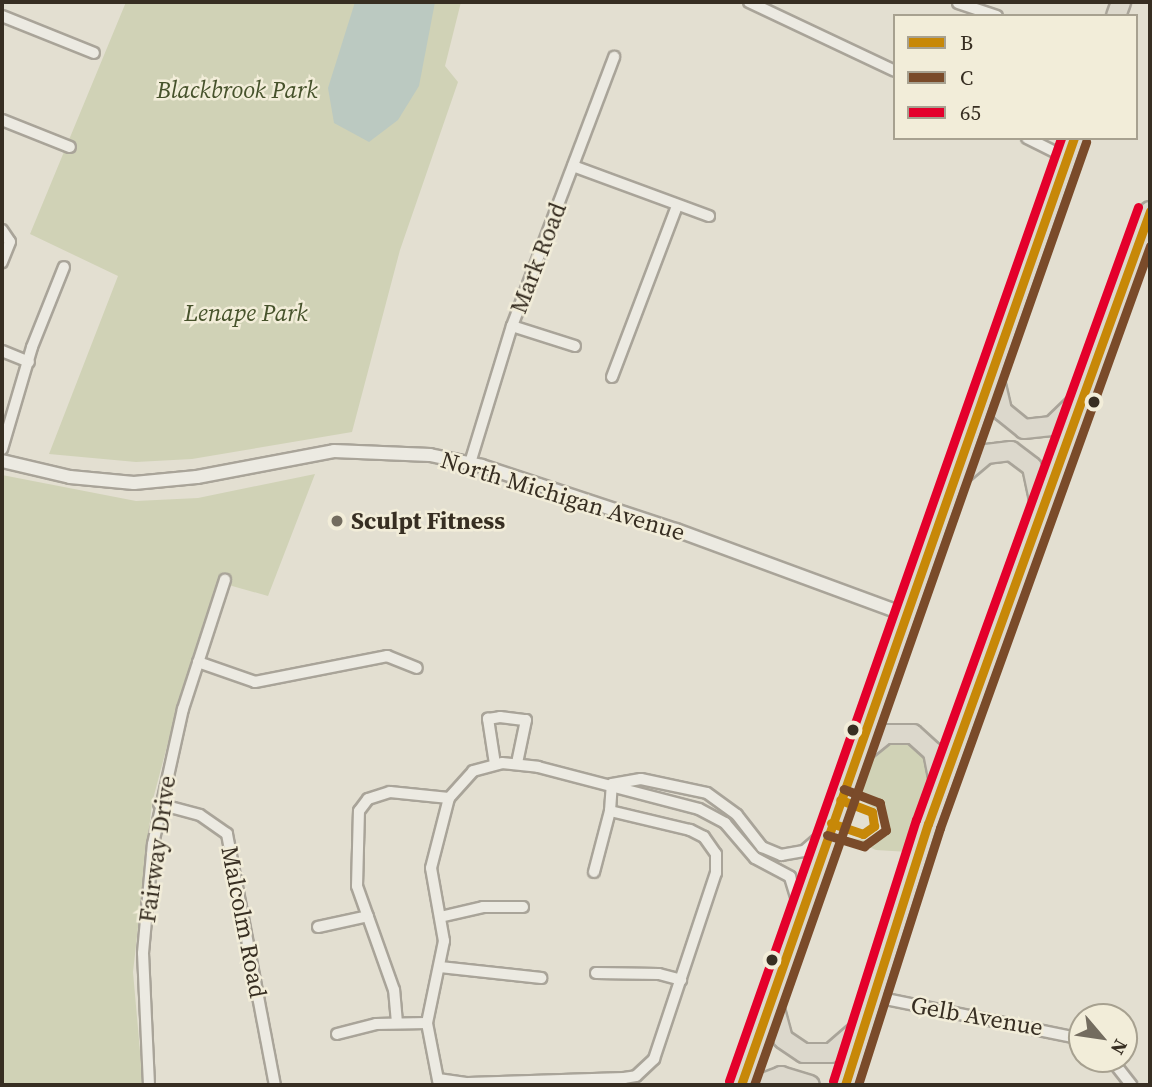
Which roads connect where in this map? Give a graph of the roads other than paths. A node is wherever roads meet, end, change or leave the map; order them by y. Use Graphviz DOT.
graph roads {
  1 [pos="749,2"];
  2 [pos="958,3"];
  3 [pos="991,14"];
  4 [pos="2,16"];
  5 [pos="94,53"];
  6 [pos="614,57"];
  7 [pos="893,71"];
  8 [pos="2,120"];
  9 [pos="1031,140"];
  10 [pos="1073,140"];
  11 [pos="70,147"];
  12 [pos="1067,158"];
  13 [pos="573,166"];
  14 [pos="677,206"];
  15 [pos="1150,211"];
  16 [pos="709,216"];
  17 [pos="5,234"];
  18 [pos="2,262"];
  19 [pos="64,267"];
  20 [pos="512,326"];
  21 [pos="575,346"];
  22 [pos="2,351"];
  23 [pos="29,362"];
  24 [pos="994,373"];
  25 [pos="612,377"];
  26 [pos="1080,399"];
  27 [pos="2,449"];
  28 [pos="2,461"];
  29 [pos="470,463"];
  30 [pos="956,479"];
  31 [pos="1040,511"];
  32 [pos="225,580"];
  33 [pos="907,615"];
  34 [pos="198,662"];
  35 [pos="417,668"];
  36 [pos="853,761"];
  37 [pos="517,763"];
  38 [pos="495,764"];
  39 [pos="612,784"];
  40 [pos="940,790"];
  41 [pos="449,798"];
  42 [pos="159,804"];
  43 [pos="610,811"];
  44 [pos="829,829"];
  45 [pos="594,872"];
  46 [pos="523,907"];
  47 [pos="800,910"];
  48 [pos="368,916"];
  49 [pos="440,917"];
  50 [pos="318,927"];
  51 [pos="440,967"];
  52 [pos="596,973"];
  53 [pos="541,978"];
  54 [pos="681,980"];
  55 [pos="771,995"];
  56 [pos="871,996"];
  57 [pos="397,1023"];
  58 [pos="427,1023"];
  59 [pos="862,1027"];
  60 [pos="337,1034"];
  61 [pos="1068,1035"];
  62 [pos="439,1082"];
  63 [pos="149,1085"];
  64 [pos="275,1085"];
  65 [pos="741,1085"];
  66 [pos="758,1085"];
  67 [pos="810,1085"];
  68 [pos="845,1085"];
  1 -- 7 [label="street"];
  2 -- 3 [label="street"];
  4 -- 5 [label="street"];
  6 -- 13 [label="street, Mark Road"];
  8 -- 11 [label="street"];
  9 -- 12 [label="street"];
  10 -- 12 [label="highway"];
  12 -- 24 [label="highway"];
  13 -- 14 [label="street"];
  13 -- 20 [label="street, Mark Road"];
  14 -- 16 [label="street"];
  14 -- 25 [label="street"];
  15 -- 26 [label="highway"];
  17 -- 18 [label="street"];
  19 -- 23 [label="street"];
  20 -- 21 [label="street"];
  20 -- 29 [label="street, Mark Road"];
  22 -- 23 [label="street"];
  23 -- 27 [label="street"];
  24 -- 26 [label="highway"];
  24 -- 30 [label="highway"];
  26 -- 31 [label="highway"];
  28 -- 29 [label="street, North Michigan Avenue"];
  29 -- 33 [label="street, North Michigan Avenue"];
  30 -- 31 [label="highway"];
  30 -- 33 [label="highway"];
  31 -- 40 [label="highway"];
  32 -- 34 [label="street, Fairway Drive"];
  33 -- 36 [label="highway"];
  34 -- 35 [label="street"];
  34 -- 42 [label="street, Fairway Drive"];
  36 -- 40 [label="highway"];
  36 -- 44 [label="highway"];
  37 -- 38 [label="street"];
  37 -- 38 [label="street"];
  37 -- 39 [label="street"];
  38 -- 41 [label="street"];
  39 -- 43 [label="street"];
  39 -- 44 [label="street"];
  39 -- 47 [label="street"];
  40 -- 56 [label="highway"];
  41 -- 48 [label="street"];
  41 -- 49 [label="street"];
  42 -- 63 [label="street, Fairway Drive"];
  42 -- 64 [label="street, Malcolm Road"];
  43 -- 45 [label="street"];
  43 -- 54 [label="street"];
  44 -- 47 [label="highway"];
  46 -- 49 [label="street"];
  47 -- 55 [label="highway"];
  48 -- 50 [label="street"];
  48 -- 57 [label="street"];
  49 -- 51 [label="street"];
  51 -- 53 [label="street"];
  51 -- 58 [label="street"];
  52 -- 54 [label="street"];
  54 -- 62 [label="street"];
  55 -- 59 [label="highway"];
  55 -- 65 [label="highway"];
  56 -- 59 [label="highway"];
  56 -- 61 [label="street, Gelb Avenue"];
  57 -- 58 [label="street"];
  57 -- 60 [label="street"];
  58 -- 62 [label="street"];
  59 -- 68 [label="highway"];
  66 -- 67 [label="highway"];
}
